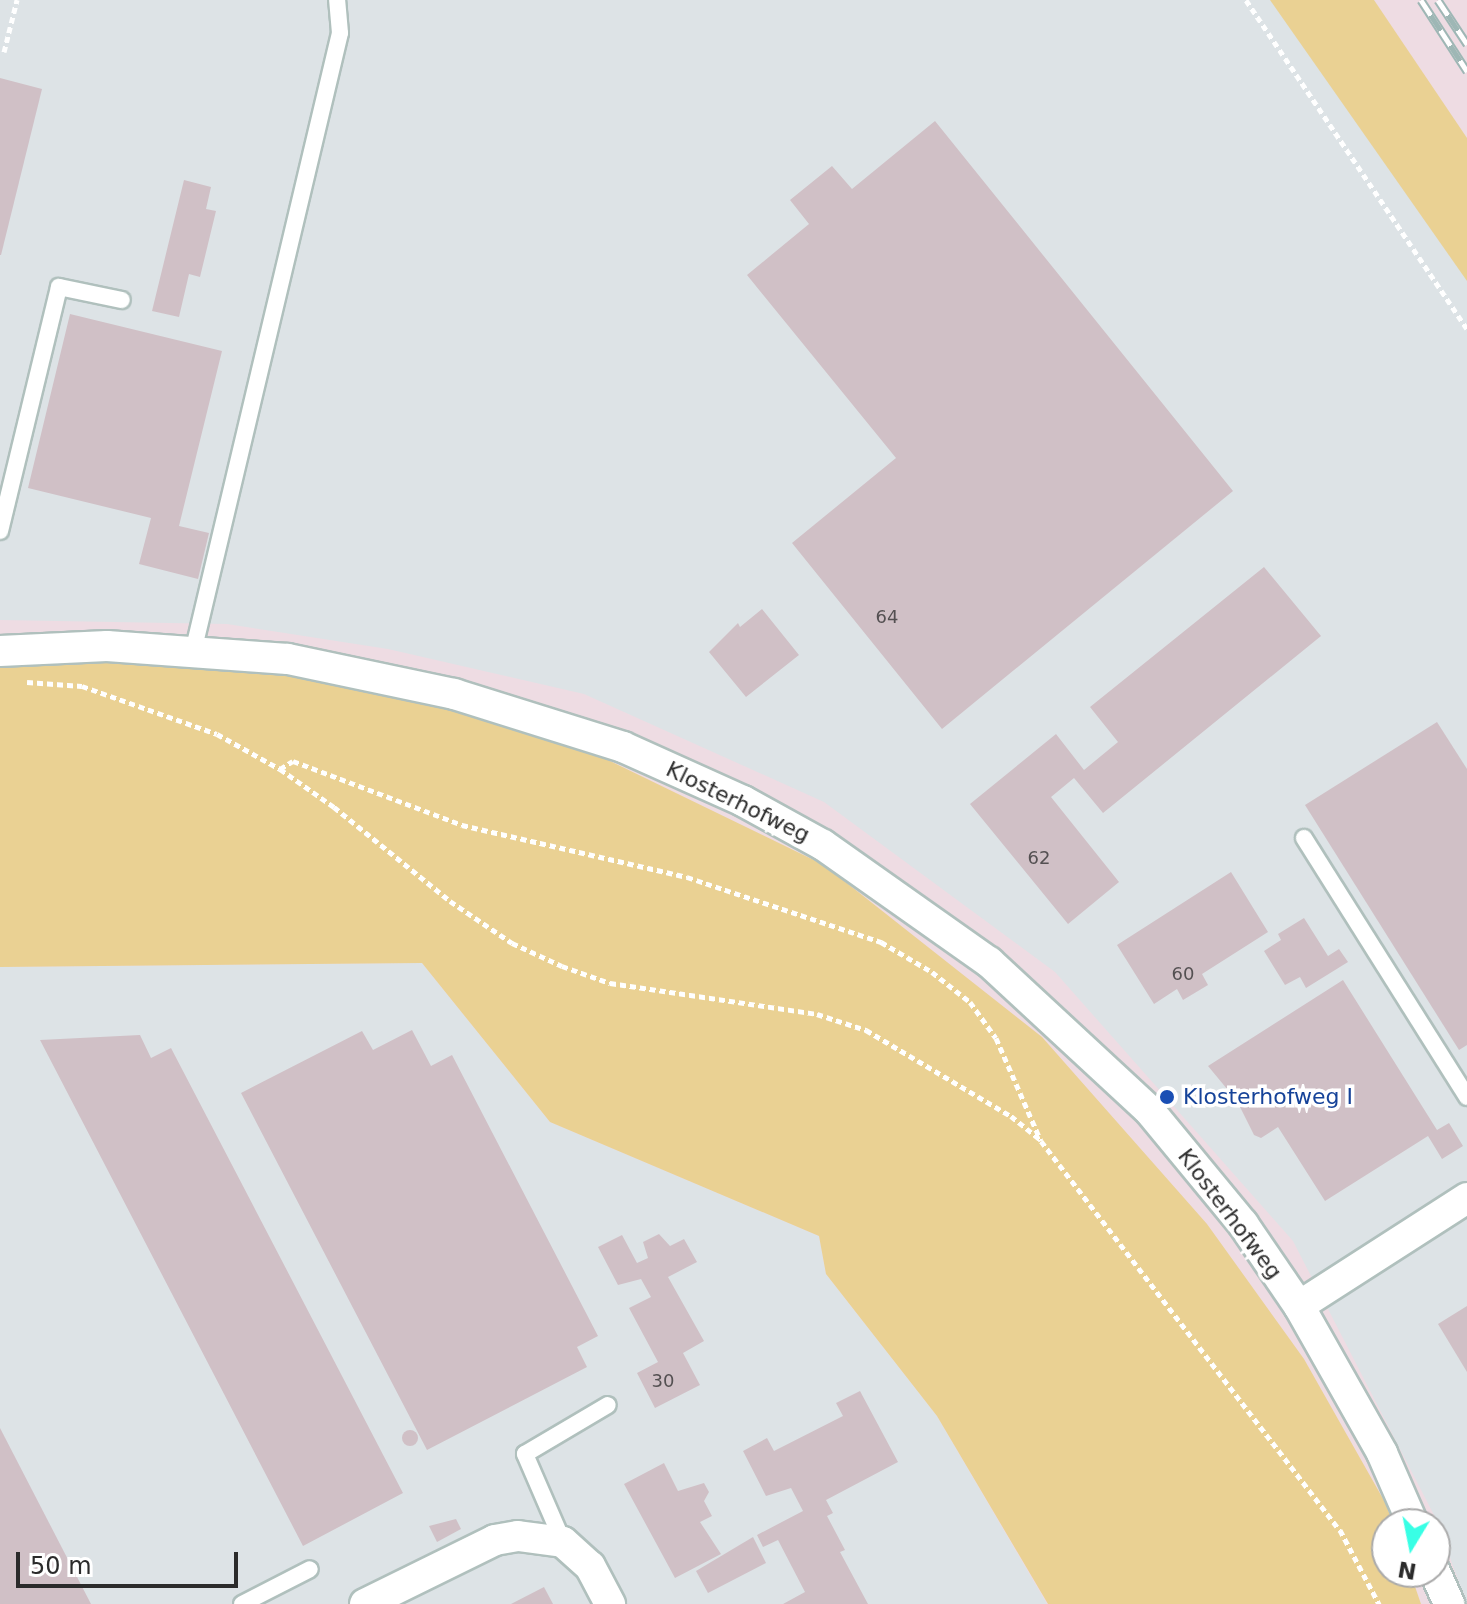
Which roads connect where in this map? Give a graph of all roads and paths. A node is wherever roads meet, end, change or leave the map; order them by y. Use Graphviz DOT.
graph roads {
  1 [pos="17,0"];
  2 [pos="337,0"];
  3 [pos="1246,0"];
  4 [pos="4,52"];
  5 [pos="122,300"];
  6 [pos="1467,329"];
  7 [pos="0,531"];
  8 [pos="0,651"];
  9 [pos="193,652"];
  10 [pos="19,681"];
  11 [pos="280,769"];
  12 [pos="1304,838"];
  13 [pos="1467,1097"];
  14 [pos="1041,1141"];
  15 [pos="1467,1198"];
  16 [pos="1299,1306"];
  17 [pos="608,1405"];
  18 [pos="1406,1508"];
  19 [pos="563,1542"];
  20 [pos="310,1569"];
  21 [pos="242,1604"];
  22 [pos="365,1604"];
  23 [pos="610,1604"];
  24 [pos="1379,1604"];
  1 -- 4 [label="path"];
  2 -- 9 [label="lane"];
  3 -- 6 [label="path"];
  5 -- 7 [label="lane"];
  8 -- 9 [label="street, Klosterhofweg"];
  9 -- 16 [label="street, Klosterhofweg"];
  10 -- 11 [label="path"];
  11 -- 14 [label="path"];
  11 -- 14 [label="path"];
  12 -- 13 [label="lane"];
  14 -- 24 [label="path"];
  15 -- 16 [label="street"];
  16 -- 18 [label="street, Klosterhofweg"];
  17 -- 19 [label="lane"];
  19 -- 22 [label="street"];
  19 -- 23 [label="street"];
  20 -- 21 [label="lane"];
}
